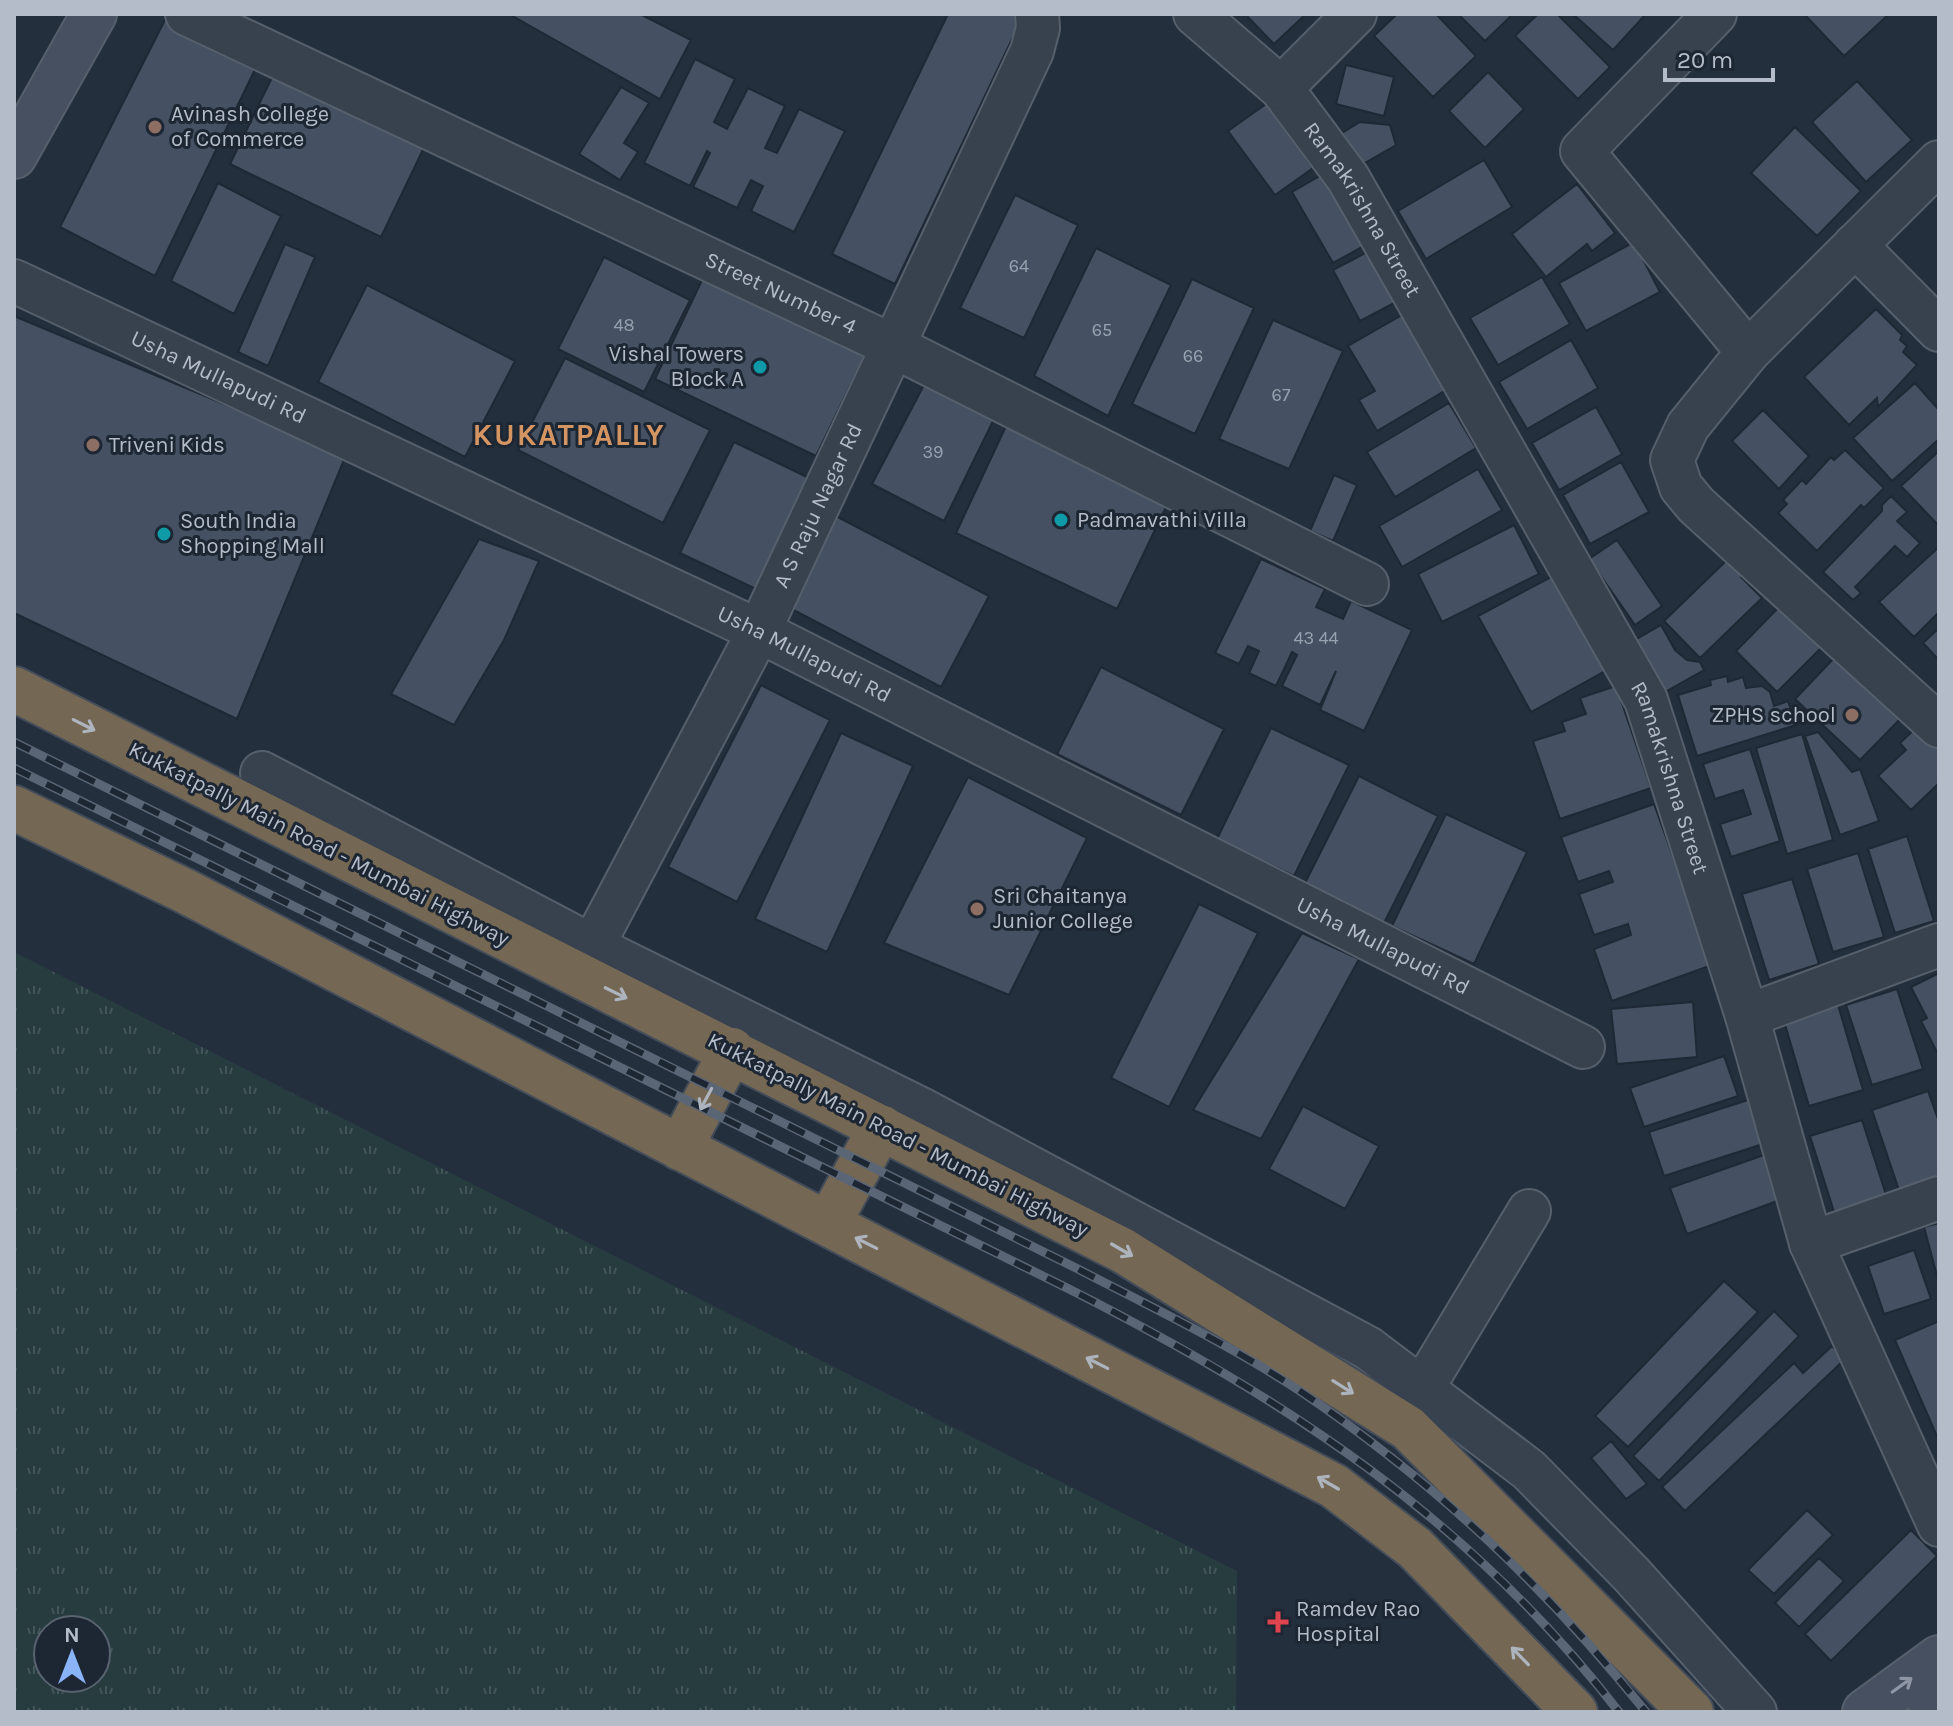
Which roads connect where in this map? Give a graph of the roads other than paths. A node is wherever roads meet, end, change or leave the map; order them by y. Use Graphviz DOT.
graph roads {
  1 [pos="66,14"];
  2 [pos="94,14"];
  3 [pos="187,14"];
  4 [pos="1195,14"];
  5 [pos="1355,14"];
  6 [pos="1715,14"];
  7 [pos="1038,21"];
  8 [pos="1281,88"];
  9 [pos="14,105"];
  10 [pos="14,156"];
  11 [pos="1939,162"];
  12 [pos="1855,245"];
  13 [pos="14,281"];
  14 [pos="1939,330"];
  15 [pos="891,345"];
  16 [pos="1748,352"];
  17 [pos="1367,584"];
  18 [pos="759,631"];
  19 [pos="14,689"];
  20 [pos="1939,726"];
  21 [pos="262,773"];
  22 [pos="14,808"];
  23 [pos="1939,945"];
  24 [pos="585,960"];
  25 [pos="1747,1016"];
  26 [pos="1583,1047"];
  27 [pos="732,1050"];
  28 [pos="881,1127"];
  29 [pos="680,1148"];
  30 [pos="1939,1198"];
  31 [pos="1529,1211"];
  32 [pos="828,1224"];
  33 [pos="1811,1243"];
  34 [pos="1422,1389"];
  35 [pos="1509,1455"];
  36 [pos="1473,1493"];
  37 [pos="1939,1525"];
  38 [pos="1939,1658"];
  39 [pos="1939,1704"];
  40 [pos="1575,1712"];
  41 [pos="1691,1712"];
  42 [pos="1755,1712"];
  43 [pos="1865,1712"];
  44 [pos="1931,1712"];
  1 -- 9 [label="main road"];
  2 -- 10 [label="main road"];
  3 -- 15 [label="street, Street Number 4"];
  4 -- 8 [label="street, Ramakrishna Street"];
  5 -- 8 [label="street"];
  6 -- 16 [label="street"];
  7 -- 15 [label="street, A S Raju Nagar Rd"];
  8 -- 25 [label="street, Ramakrishna Street"];
  11 -- 12 [label="street"];
  12 -- 14 [label="street"];
  12 -- 16 [label="street"];
  13 -- 18 [label="street, Usha Mullapudi Rd"];
  15 -- 17 [label="street, Street Number 4"];
  15 -- 18 [label="street, A S Raju Nagar Rd"];
  16 -- 20 [label="street"];
  18 -- 24 [label="street, A S Raju Nagar Rd"];
  18 -- 26 [label="street, Usha Mullapudi Rd"];
  19 -- 24 [label="highway, Kukkatpally Main Road - Mumbai Highway, one-way"];
  21 -- 24 [label="street"];
  22 -- 29 [label="highway"];
  23 -- 25 [label="street"];
  24 -- 27 [label="highway, Kukkatpally Main Road - Mumbai Highway, one-way"];
  24 -- 34 [label="street"];
  25 -- 33 [label="street, Ramakrishna Street"];
  27 -- 28 [label="highway, Kukkatpally Main Road - Mumbai Highway"];
  27 -- 29 [label="highway, one-way"];
  28 -- 32 [label="highway"];
  28 -- 36 [label="highway, Kukkatpally Main Road - Mumbai Highway, one-way"];
  29 -- 32 [label="highway"];
  30 -- 33 [label="street"];
  31 -- 34 [label="street"];
  40 -- 32 [label="highway, one-way"];
  33 -- 37 [label="street, Ramakrishna Street"];
  34 -- 35 [label="street"];
  35 -- 36 [label="street"];
  35 -- 42 [label="street"];
  36 -- 41 [label="highway, Kukkatpally Main Road - Mumbai Highway"];
  43 -- 38 [label="main road, one-way"];
  39 -- 44 [label="main road"];
}
